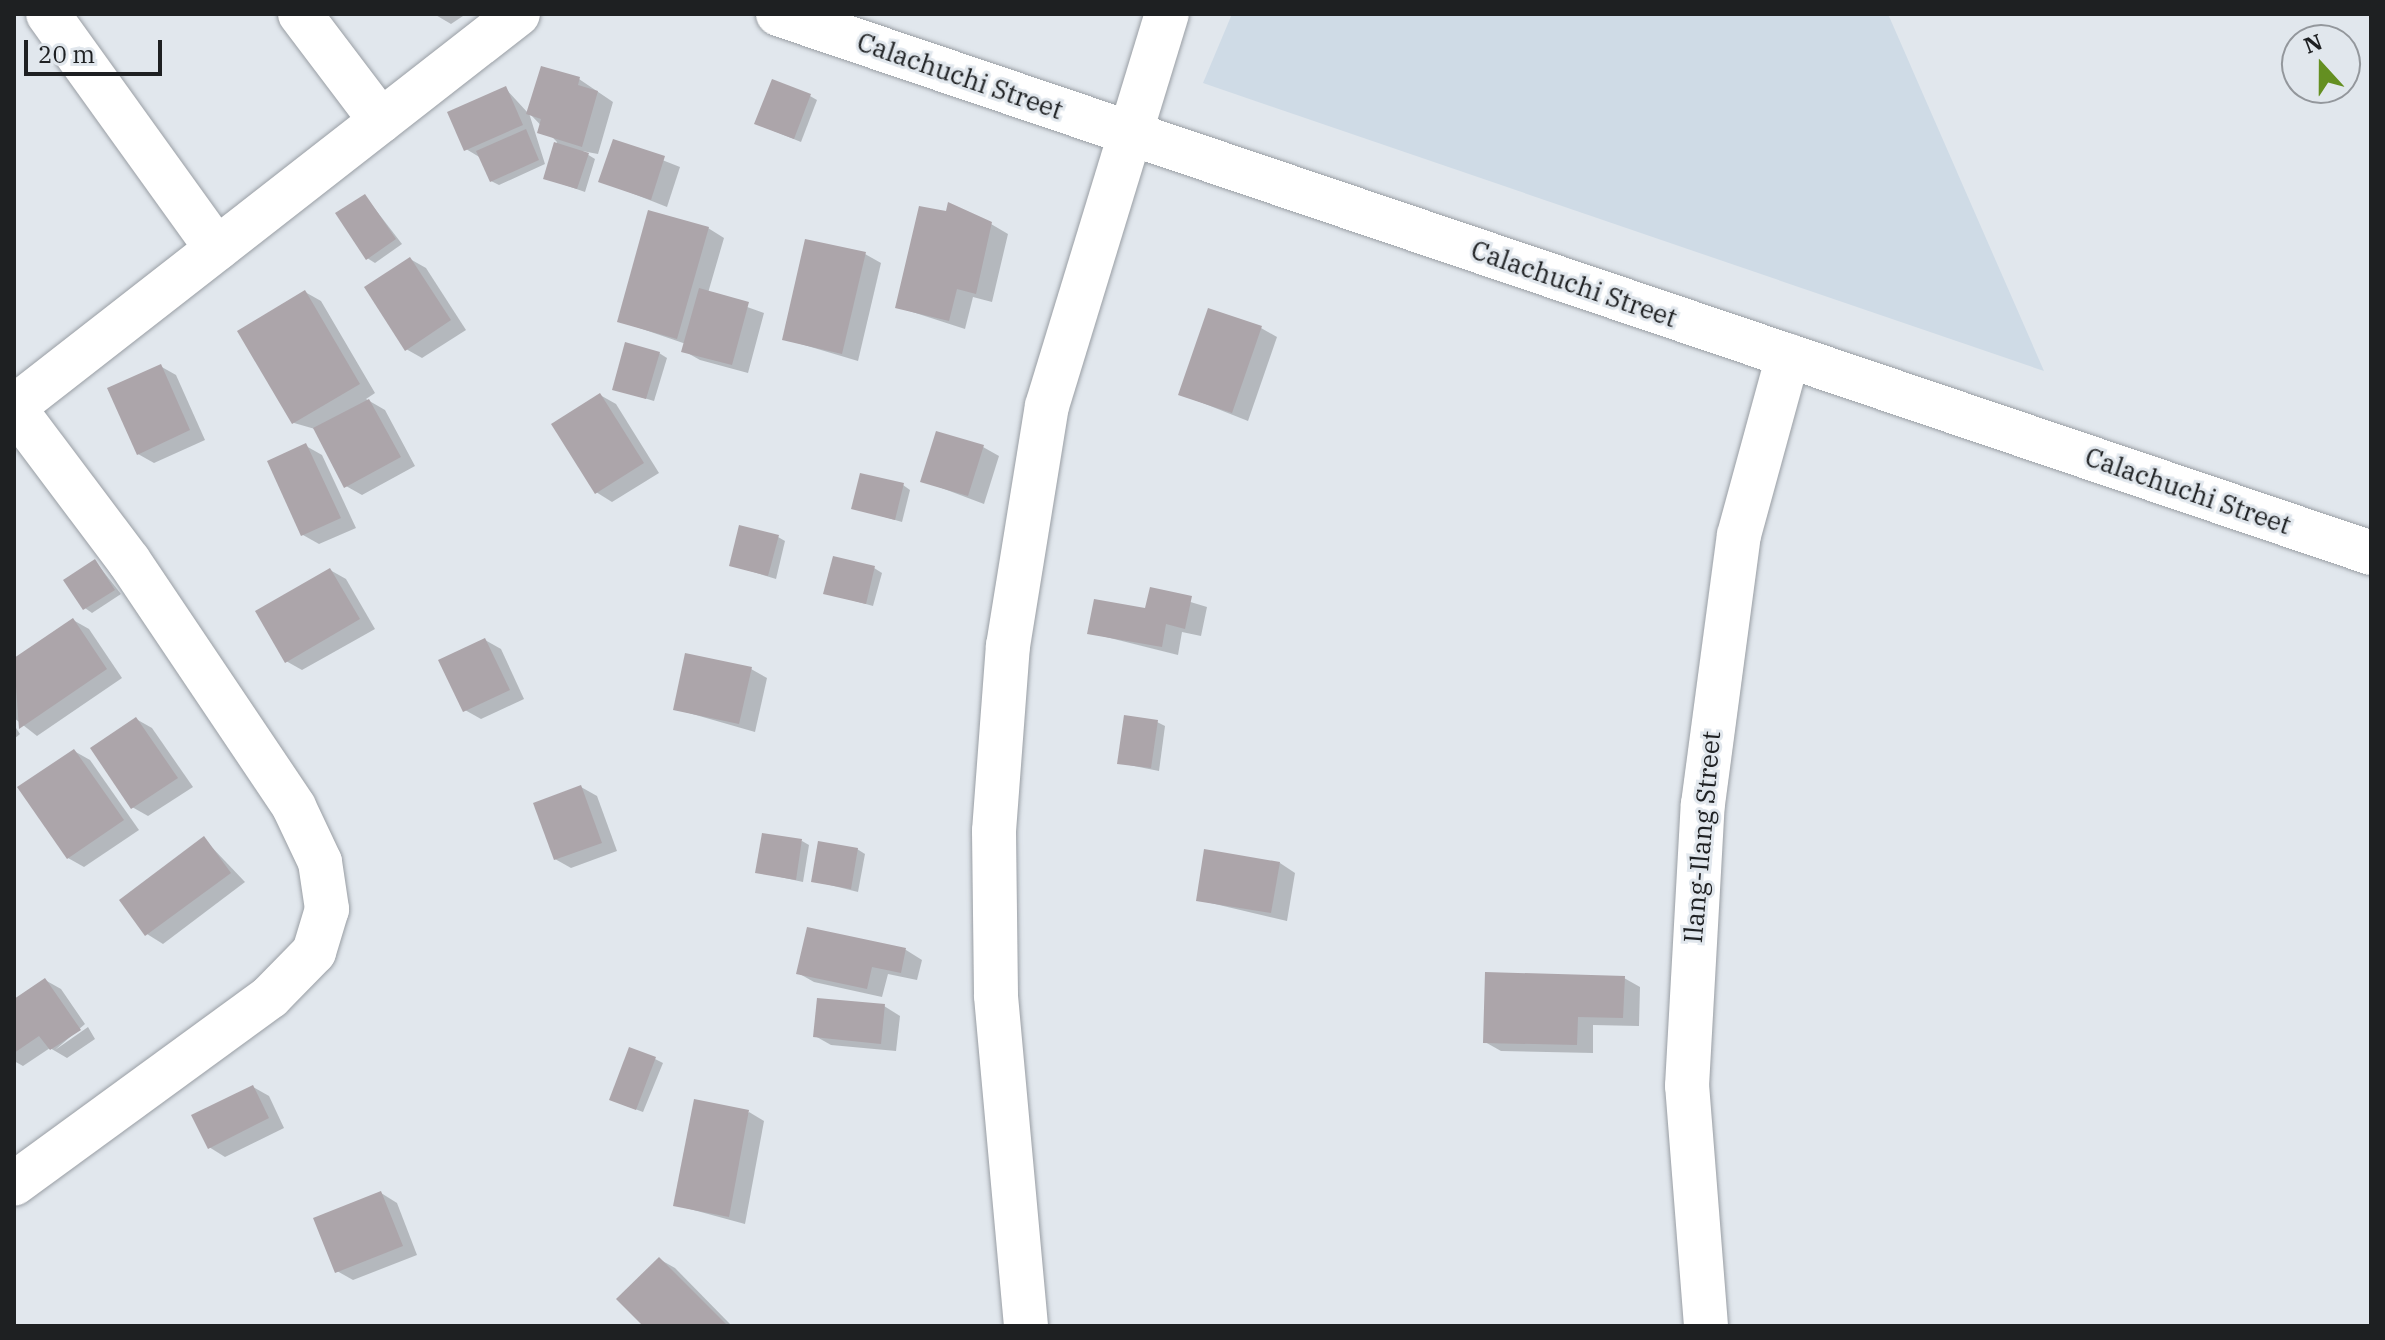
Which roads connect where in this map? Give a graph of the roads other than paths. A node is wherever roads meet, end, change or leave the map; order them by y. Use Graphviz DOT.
graph roads {
  1 [pos="48,14"];
  2 [pos="300,14"];
  3 [pos="518,14"];
  4 [pos="778,14"];
  5 [pos="1167,14"];
  6 [pos="381,121"];
  7 [pos="1126,133"];
  8 [pos="217,249"];
  9 [pos="1788,356"];
  10 [pos="14,407"];
  11 [pos="2371,553"];
  12 [pos="14,1184"];
  13 [pos="1026,1326"];
  14 [pos="1706,1326"];
  1 -- 8 [label="street"];
  2 -- 6 [label="street"];
  3 -- 6 [label="street"];
  4 -- 7 [label="street, Calachuchi Street"];
  5 -- 7 [label="street"];
  6 -- 8 [label="street"];
  7 -- 9 [label="street, Calachuchi Street"];
  7 -- 13 [label="street"];
  8 -- 10 [label="street"];
  9 -- 11 [label="street, Calachuchi Street"];
  9 -- 14 [label="street, Ilang-Ilang Street"];
  10 -- 12 [label="street"];
}
